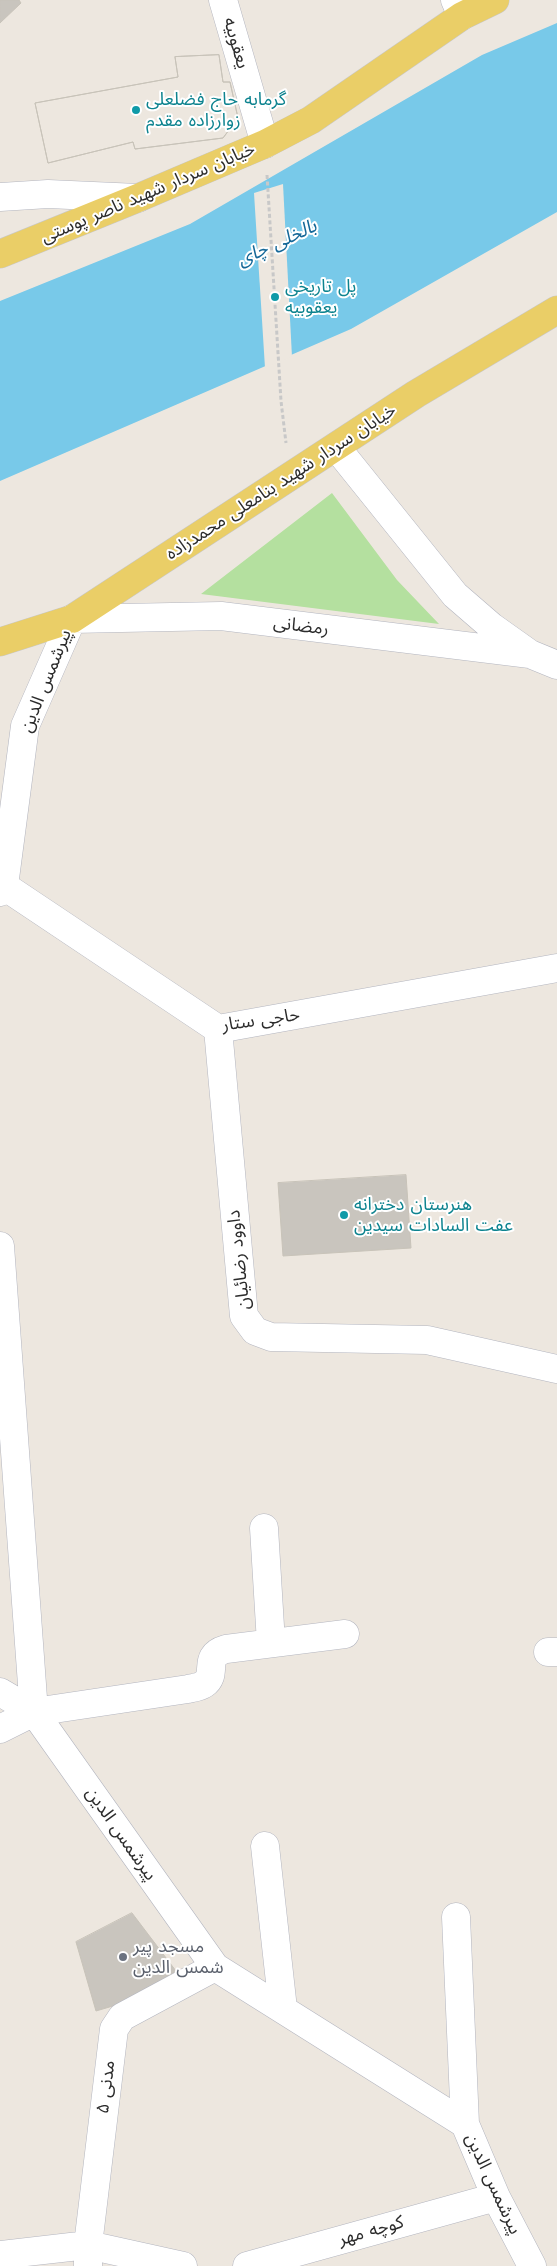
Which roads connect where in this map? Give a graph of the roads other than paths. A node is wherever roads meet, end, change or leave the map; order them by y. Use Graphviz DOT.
graph roads {
  1 [pos="223,0"];
  2 [pos="496,0"];
  3 [pos="458,8"];
  4 [pos="265,144"];
  5 [pos="0,197"];
  6 [pos="138,198"];
  7 [pos="0,254"];
  8 [pos="557,310"];
  9 [pos="336,447"];
  10 [pos="72,619"];
  11 [pos="0,642"];
  12 [pos="530,654"];
  13 [pos="557,665"];
  14 [pos="2,889"];
  15 [pos="557,968"];
  16 [pos="218,1030"];
  17 [pos="0,1246"];
  18 [pos="557,1368"];
  19 [pos="264,1528"];
  20 [pos="344,1634"];
  21 [pos="271,1643"];
  22 [pos="0,1692"];
  23 [pos="34,1712"];
  24 [pos="0,1729"];
  25 [pos="265,1846"];
  26 [pos="456,1917"];
  27 [pos="215,1967"];
  28 [pos="283,2009"];
  29 [pos="465,2124"];
  30 [pos="496,2197"];
  31 [pos="0,2255"];
  32 [pos="88,2255"];
  33 [pos="183,2266"];
  34 [pos="247,2266"];
  35 [pos="532,2266"];
  1 -- 4 [label="street, یعقوبیه"];
  2 -- 3 [label="main road, خیابان سردار شهید ناصر پوستی"];
  3 -- 4 [label="main road, خیابان سردار شهید ناصر پوستی"];
  4 -- 6 [label="main road, خیابان سردار شهید ناصر پوستی"];
  5 -- 6 [label="street"];
  6 -- 7 [label="main road, خیابان سردار شهید ناصر پوستی"];
  8 -- 9 [label="main road, خیابان سردار شهید بنامعلی محمدزاده"];
  9 -- 10 [label="main road, خیابان سردار شهید بنامعلی محمدزاده"];
  9 -- 12 [label="street, رمضانی"];
  10 -- 11 [label="main road, خیابان سردار شهید بنامعلی محمدزاده"];
  10 -- 12 [label="street, رمضانی"];
  10 -- 14 [label="street, پیرشمس الدین"];
  12 -- 13 [label="street, رمضانی"];
  14 -- 16 [label="street, حاجی ستار"];
  15 -- 16 [label="street, حاجی ستار"];
  16 -- 18 [label="street, داوود رضائیان"];
  17 -- 23 [label="street"];
  19 -- 21 [label="street"];
  20 -- 21 [label="street"];
  21 -- 23 [label="street"];
  22 -- 23 [label="street"];
  23 -- 24 [label="street"];
  23 -- 27 [label="street, پیرشمس الدین"];
  25 -- 28 [label="street"];
  26 -- 29 [label="street"];
  27 -- 28 [label="street, پیرشمس الدین"];
  27 -- 32 [label="street, مدنی ۵"];
  28 -- 29 [label="street, پیرشمس الدین"];
  29 -- 30 [label="street, پیرشمس الدین"];
  30 -- 34 [label="street, کوچه مهر"];
  30 -- 35 [label="street, پیرشمس الدین"];
  31 -- 32 [label="street"];
  32 -- 33 [label="street"];
}
